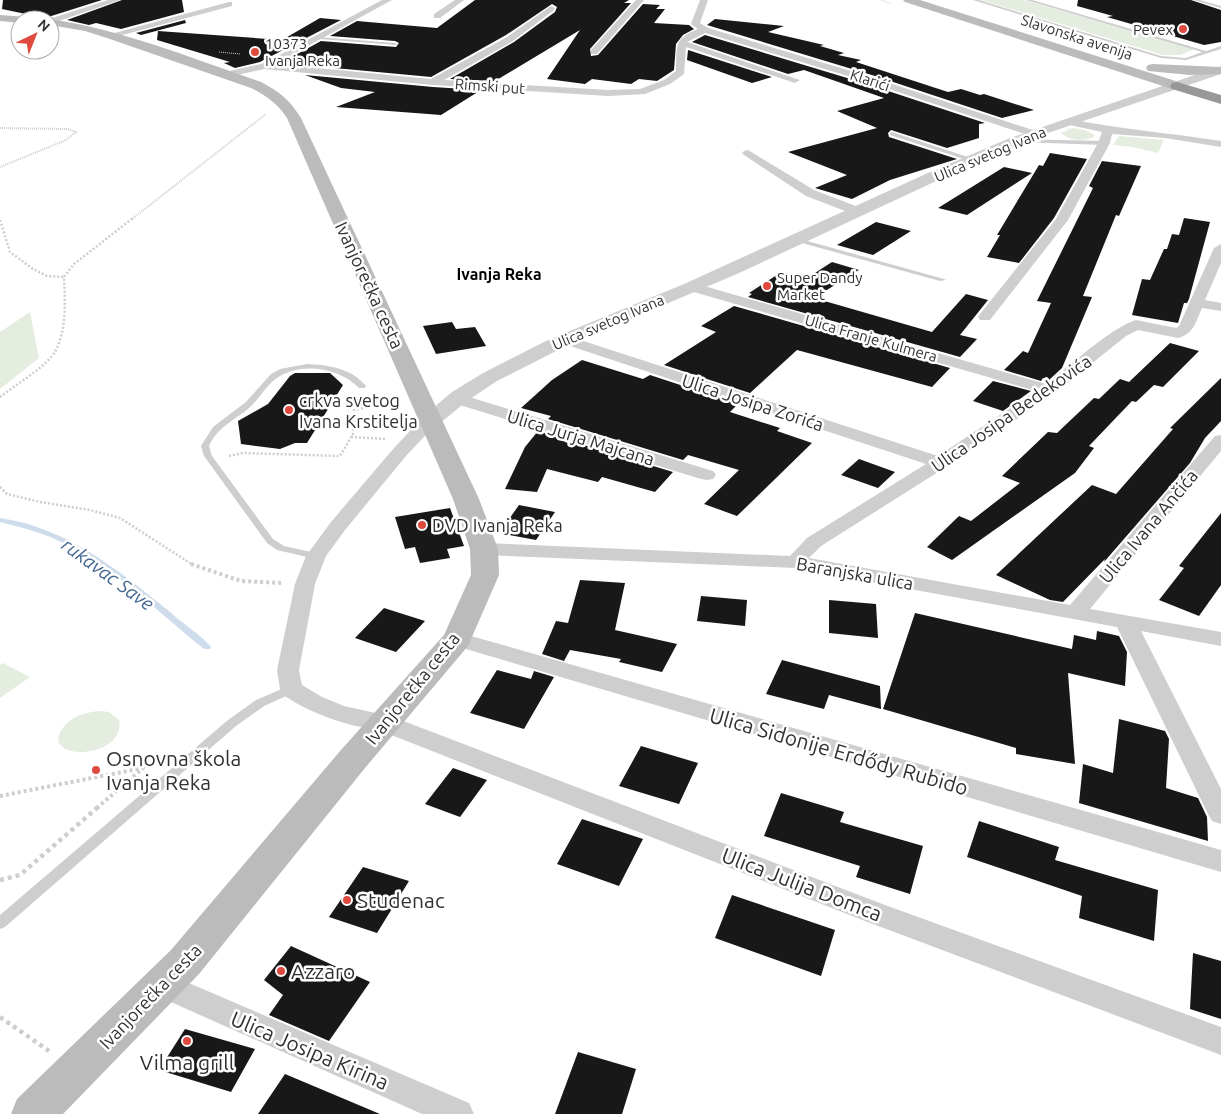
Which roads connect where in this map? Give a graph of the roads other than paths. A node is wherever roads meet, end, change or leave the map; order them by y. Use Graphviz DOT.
graph roads {
  1 [pos="116,0"];
  2 [pos="388,0"];
  3 [pos="460,0"];
  4 [pos="640,0"];
  5 [pos="704,0"];
  6 [pos="909,0"];
  7 [pos="932,0"];
  8 [pos="975,0"];
  9 [pos="1028,0"];
  10 [pos="1195,0"];
  11 [pos="229,4"];
  12 [pos="1221,7"];
  13 [pos="551,8"];
  14 [pos="437,16"];
  15 [pos="60,18"];
  16 [pos="60,23"];
  17 [pos="705,30"];
  18 [pos="111,35"];
  19 [pos="320,38"];
  20 [pos="682,43"];
  21 [pos="395,44"];
  22 [pos="1221,47"];
  23 [pos="594,52"];
  24 [pos="1206,52"];
  25 [pos="264,66"];
  26 [pos="1146,67"];
  27 [pos="228,74"];
  28 [pos="1217,75"];
  29 [pos="795,80"];
  30 [pos="433,82"];
  31 [pos="1192,82"];
  32 [pos="1177,86"];
  33 [pos="1221,90"];
  34 [pos="1221,100"];
  35 [pos="1069,122"];
  36 [pos="1053,128"];
  37 [pos="1108,130"];
  38 [pos="892,134"];
  39 [pos="1035,134"];
  40 [pos="1017,140"];
  41 [pos="1076,142"];
  42 [pos="1104,143"];
  43 [pos="1221,144"];
  44 [pos="748,153"];
  45 [pos="972,160"];
  46 [pos="857,211"];
  47 [pos="793,239"];
  48 [pos="1221,248"];
  49 [pos="942,280"];
  50 [pos="692,287"];
  51 [pos="1196,302"];
  52 [pos="1221,307"];
  53 [pos="985,317"];
  54 [pos="566,340"];
  55 [pos="362,386"];
  56 [pos="1049,390"];
  57 [pos="456,398"];
  58 [pos="431,419"];
  59 [pos="1221,440"];
  60 [pos="940,464"];
  61 [pos="707,476"];
  62 [pos="484,549"];
  63 [pos="316,556"];
  64 [pos="795,562"];
  65 [pos="1076,612"];
  66 [pos="1125,621"];
  67 [pos="457,639"];
  68 [pos="1221,639"];
  69 [pos="292,689"];
  70 [pos="385,723"];
  71 [pos="1221,814"];
  72 [pos="1221,861"];
  73 [pos="0,924"];
  74 [pos="163,986"];
  75 [pos="1221,1041"];
  76 [pos="33,1114"];
  77 [pos="458,1114"];
  1 -- 15 [label="street"];
  2 -- 19 [label="street"];
  3 -- 14 [label="street"];
  4 -- 23 [label="street"];
  5 -- 17 [label="street"];
  6 -- 32 [label="main road, Slavonska avenija"];
  7 -- 26 [label="main road, Slavonska avenija"];
  8 -- 24 [label="lane"];
  9 -- 24 [label="lane"];
  10 -- 12 [label="lane"];
  11 -- 18 [label="street"];
  13 -- 30 [label="street"];
  16 -- 18 [label="main road, Ivanjorečka cesta"];
  17 -- 20 [label="street"];
  17 -- 39 [label="street, Klarići"];
  18 -- 27 [label="main road, Ivanjorečka cesta"];
  19 -- 21 [label="lane"];
  19 -- 25 [label="street"];
  20 -- 29 [label="street"];
  20 -- 30 [label="street, Rimski put"];
  22 -- 24 [label="lane"];
  25 -- 27 [label="street"];
  25 -- 30 [label="street, Rimski put"];
  26 -- 28 [label="main road"];
  26 -- 31 [label="main road, Slavonska avenija"];
  27 -- 58 [label="main road, Ivanjorečka cesta"];
  28 -- 31 [label="street, Ulica svetog Ivana"];
  31 -- 32 [label="street, Ulica svetog Ivana"];
  31 -- 33 [label="highway"];
  32 -- 34 [label="highway"];
  32 -- 35 [label="street, Ulica svetog Ivana"];
  35 -- 36 [label="street, Ulica svetog Ivana"];
  35 -- 37 [label="street"];
  36 -- 39 [label="street, Ulica svetog Ivana"];
  36 -- 41 [label="lane"];
  37 -- 42 [label="street"];
  37 -- 43 [label="street"];
  38 -- 45 [label="lane"];
  39 -- 40 [label="street, Ulica svetog Ivana"];
  40 -- 41 [label="lane"];
  40 -- 45 [label="street, Ulica svetog Ivana"];
  41 -- 42 [label="lane"];
  42 -- 53 [label="street"];
  44 -- 46 [label="street"];
  45 -- 46 [label="street, Ulica svetog Ivana"];
  46 -- 47 [label="street, Ulica svetog Ivana"];
  47 -- 49 [label="lane"];
  47 -- 50 [label="street, Ulica svetog Ivana"];
  48 -- 51 [label="street, Ulica Josipa Bedekovića"];
  50 -- 54 [label="street, Ulica svetog Ivana"];
  50 -- 56 [label="street, Ulica Franje Kulmera"];
  51 -- 52 [label="street"];
  51 -- 56 [label="street, Ulica Josipa Bedekovića"];
  54 -- 57 [label="street, Ulica svetog Ivana"];
  54 -- 60 [label="street, Ulica Josipa Zorića"];
  55 -- 63 [label="lane"];
  56 -- 60 [label="street, Ulica Josipa Bedekovića"];
  57 -- 58 [label="street, Ulica svetog Ivana"];
  57 -- 61 [label="street, Ulica Jurja Majcana"];
  58 -- 62 [label="main road, Ivanjorečka cesta"];
  58 -- 63 [label="street"];
  59 -- 65 [label="street, Ulica Ivana Ančića"];
  60 -- 64 [label="street, Ulica Josipa Bedekovića"];
  62 -- 64 [label="street, Baranjska ulica"];
  62 -- 67 [label="main road, Ivanjorečka cesta"];
  63 -- 69 [label="street"];
  64 -- 65 [label="street, Baranjska ulica"];
  65 -- 66 [label="street, Baranjska ulica"];
  66 -- 68 [label="street, Baranjska ulica"];
  66 -- 71 [label="street"];
  67 -- 70 [label="main road, Ivanjorečka cesta"];
  67 -- 72 [label="street, Ulica Sidonije Erdődy Rubido"];
  69 -- 70 [label="street, Ulica Julija Domca"];
  69 -- 73 [label="lane"];
  70 -- 74 [label="main road, Ivanjorečka cesta"];
  70 -- 75 [label="street, Ulica Julija Domca"];
  74 -- 76 [label="main road, Ivanjorečka cesta"];
  74 -- 77 [label="street, Ulica Josipa Kirina"];
}
